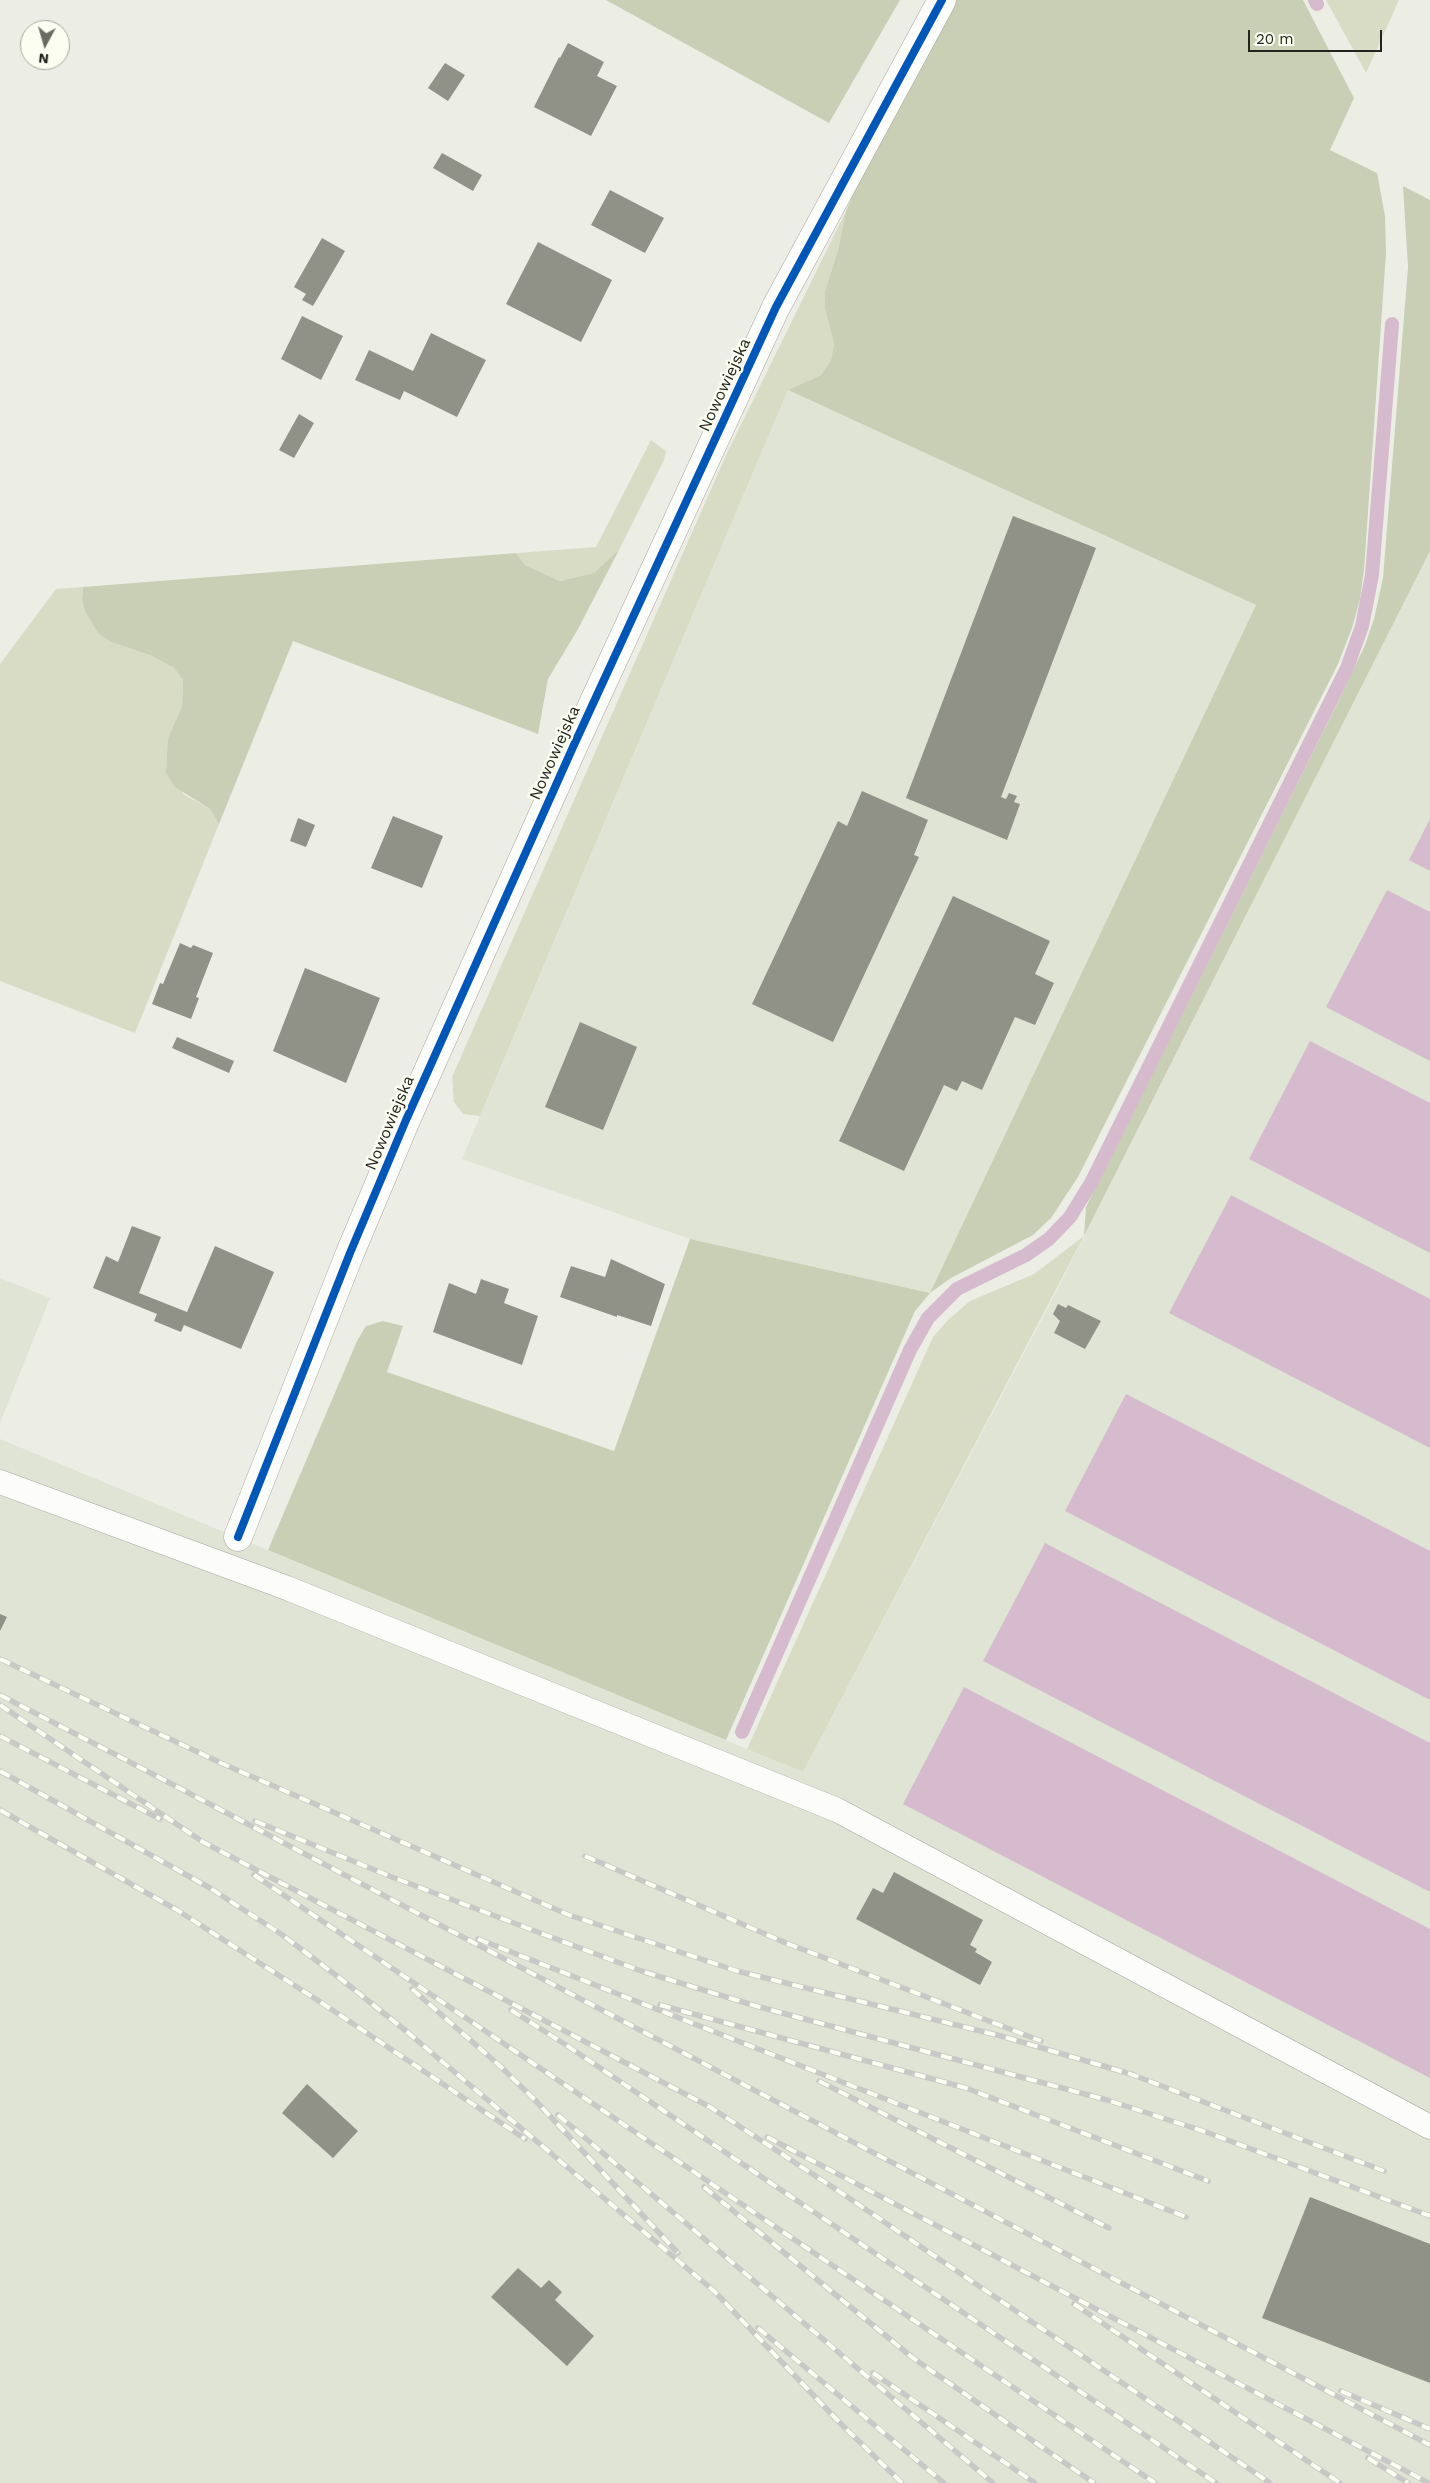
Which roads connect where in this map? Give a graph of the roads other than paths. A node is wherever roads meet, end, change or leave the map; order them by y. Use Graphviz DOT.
graph roads {
  1 [pos="942,0"];
  2 [pos="0,1482"];
  3 [pos="238,1537"];
  4 [pos="1430,2127"];
  1 -- 3 [label="street, Nowowiejska"];
  2 -- 4 [label="lane"];
}
